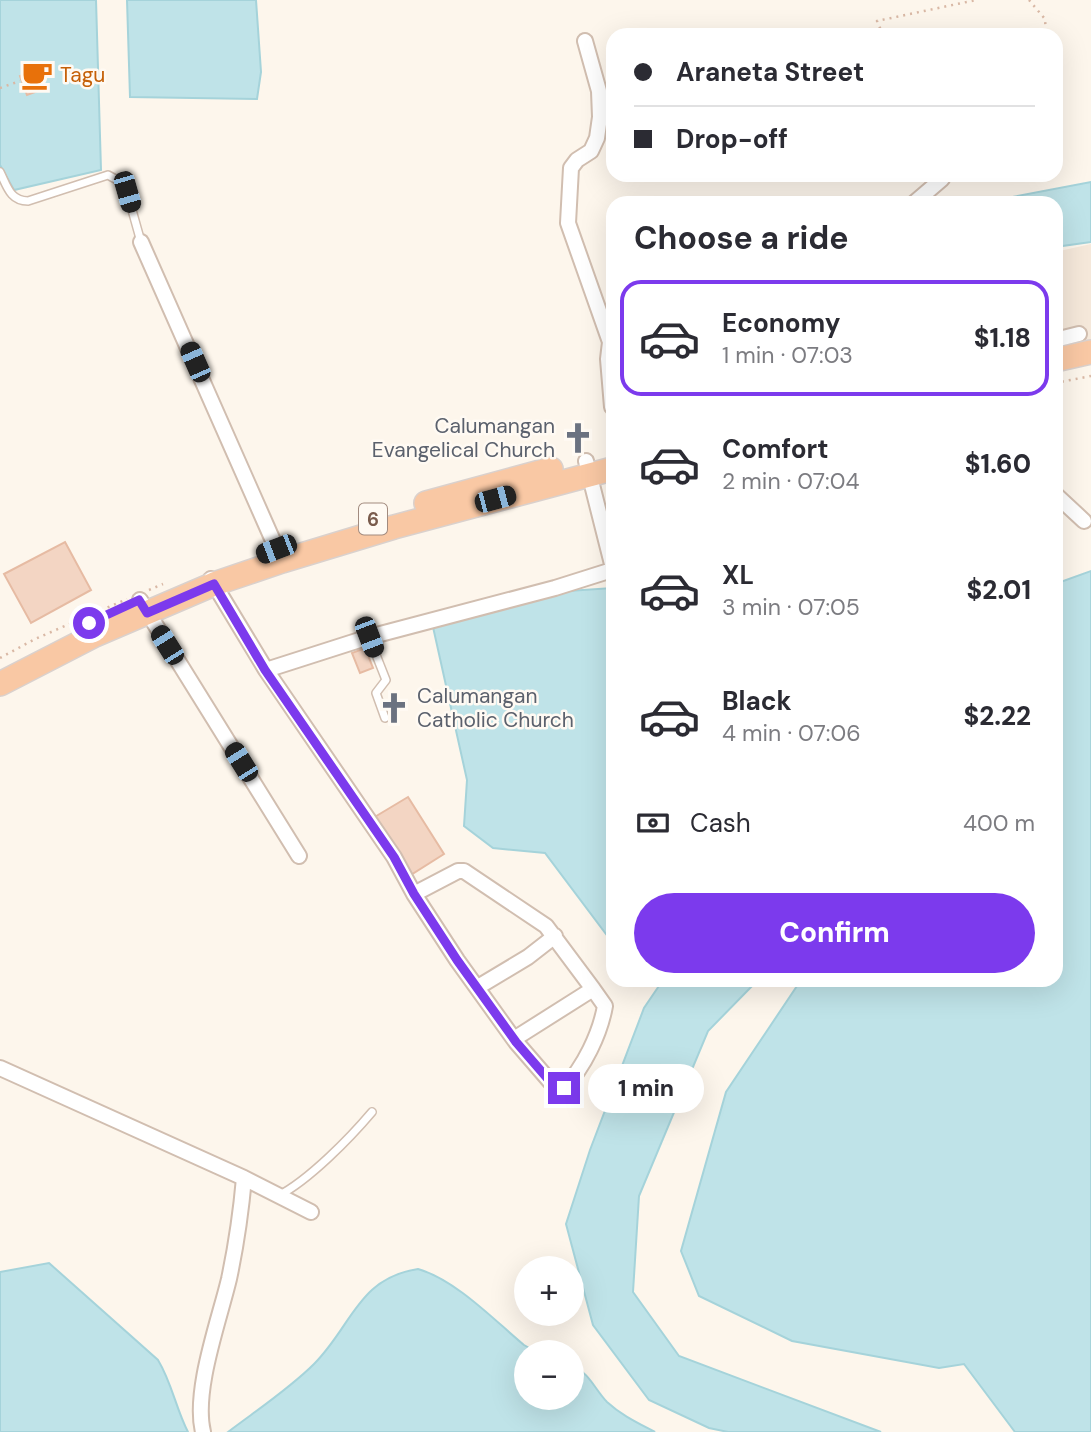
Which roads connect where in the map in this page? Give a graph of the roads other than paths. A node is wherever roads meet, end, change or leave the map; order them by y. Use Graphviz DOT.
graph roads {
  1 [pos="585,41"];
  2 [pos="0,172"];
  3 [pos="938,182"];
  4 [pos="922,196"];
  5 [pos="141,242"];
  6 [pos="606,331"];
  7 [pos="1063,341"];
  8 [pos="1085,343"];
  9 [pos="1063,355"];
  10 [pos="1091,367"];
  11 [pos="1063,372"];
  12 [pos="606,458"];
  13 [pos="587,468"];
  14 [pos="606,469"];
  15 [pos="1063,501"];
  16 [pos="1084,521"];
  17 [pos="606,541"];
  18 [pos="276,547"];
  19 [pos="606,572"];
  20 [pos="211,580"];
  21 [pos="138,601"];
  22 [pos="369,637"];
  23 [pos="0,668"];
  24 [pos="265,670"];
  25 [pos="0,684"];
  26 [pos="385,718"];
  27 [pos="299,856"];
  28 [pos="414,894"];
  29 [pos="555,936"];
  30 [pos="478,987"];
  31 [pos="593,989"];
  32 [pos="514,1039"];
  33 [pos="0,1068"];
  34 [pos="372,1112"];
  35 [pos="244,1178"];
  36 [pos="277,1196"];
  37 [pos="311,1212"];
  38 [pos="203,1432"];
  1 -- 6 [label="street"];
  2 -- 5 [label="lane"];
  3 -- 4 [label="street"];
  5 -- 18 [label="street"];
  7 -- 8 [label="street"];
  8 -- 9 [label="highway"];
  10 -- 11 [label="highway"];
  12 -- 13 [label="highway"];
  13 -- 14 [label="highway"];
  13 -- 17 [label="street"];
  13 -- 18 [label="highway"];
  15 -- 16 [label="street"];
  18 -- 20 [label="highway"];
  19 -- 22 [label="street"];
  20 -- 21 [label="highway"];
  20 -- 24 [label="street"];
  21 -- 23 [label="highway"];
  21 -- 25 [label="highway"];
  21 -- 27 [label="street"];
  22 -- 24 [label="street"];
  22 -- 26 [label="lane"];
  24 -- 28 [label="street"];
  28 -- 29 [label="street"];
  28 -- 30 [label="street"];
  29 -- 30 [label="street"];
  29 -- 31 [label="street"];
  30 -- 32 [label="street"];
  31 -- 32 [label="street"];
  31 -- 32 [label="street"];
  33 -- 35 [label="street"];
  34 -- 36 [label="lane"];
  35 -- 36 [label="street"];
  35 -- 38 [label="street"];
  36 -- 37 [label="street"];
}
